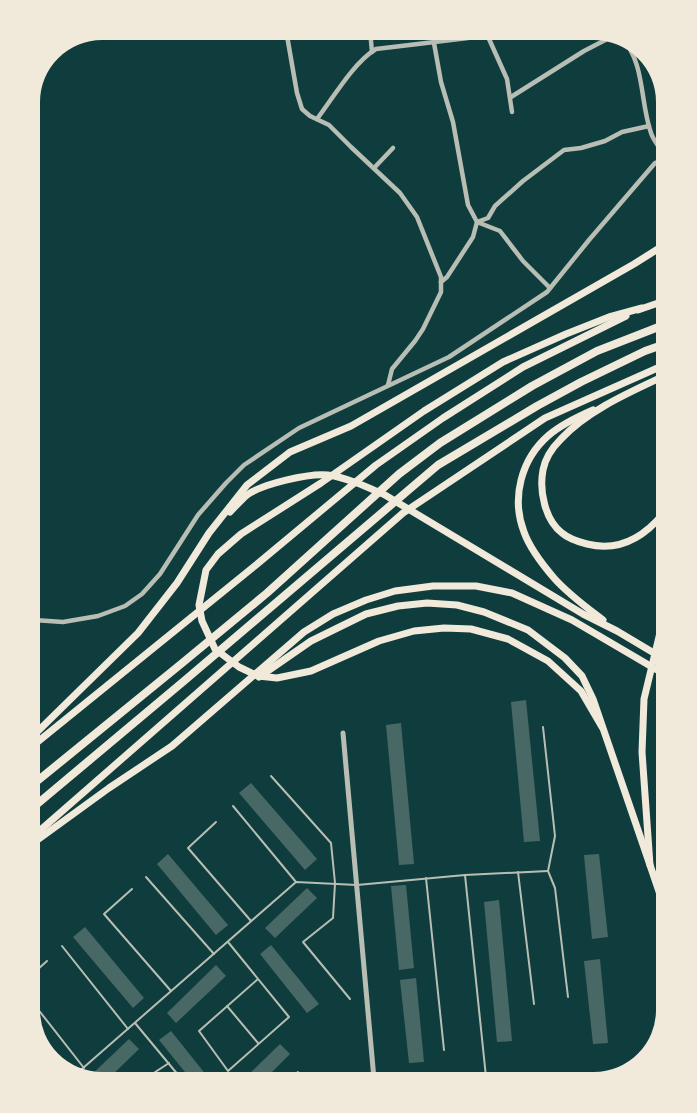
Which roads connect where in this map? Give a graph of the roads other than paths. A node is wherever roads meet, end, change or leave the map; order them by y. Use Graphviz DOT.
graph roads {
  1 [pos="288,40"];
  2 [pos="371,41"];
  3 [pos="450,41"];
  4 [pos="490,41"];
  5 [pos="603,41"];
  6 [pos="434,43"];
  7 [pos="372,52"];
  8 [pos="633,54"];
  9 [pos="511,97"];
  10 [pos="512,112"];
  11 [pos="317,119"];
  12 [pos="649,126"];
  13 [pos="656,143"];
  14 [pos="393,148"];
  15 [pos="656,163"];
  16 [pos="374,168"];
  17 [pos="477,222"];
  18 [pos="656,250"];
  19 [pos="441,282"];
  20 [pos="550,288"];
  21 [pos="656,304"];
  22 [pos="642,308"];
  23 [pos="656,328"];
  24 [pos="656,347"];
  25 [pos="656,369"];
  26 [pos="656,380"];
  27 [pos="388,385"];
  28 [pos="610,402"];
  29 [pos="656,522"];
  30 [pos="209,533"];
  31 [pos="40,620"];
  32 [pos="616,631"];
  33 [pos="656,649"];
  34 [pos="656,654"];
  35 [pos="656,669"];
  36 [pos="223,702"];
  37 [pos="543,727"];
  38 [pos="602,727"];
  39 [pos="40,729"];
  40 [pos="343,732"];
  41 [pos="40,740"];
  42 [pos="271,776"];
  43 [pos="40,779"];
  44 [pos="40,801"];
  45 [pos="232,806"];
  46 [pos="216,822"];
  47 [pos="40,830"];
  48 [pos="40,838"];
  49 [pos="650,865"];
  50 [pos="548,871"];
  51 [pos="518,872"];
  52 [pos="465,875"];
  53 [pos="146,877"];
  54 [pos="426,878"];
  55 [pos="296,882"];
  56 [pos="335,883"];
  57 [pos="656,883"];
  58 [pos="357,885"];
  59 [pos="132,889"];
  60 [pos="251,921"];
  61 [pos="228,942"];
  62 [pos="62,946"];
  63 [pos="214,954"];
  64 [pos="47,961"];
  65 [pos="40,967"];
  66 [pos="258,979"];
  67 [pos="171,991"];
  68 [pos="568,997"];
  69 [pos="350,999"];
  70 [pos="534,1004"];
  71 [pos="227,1005"];
  72 [pos="40,1012"];
  73 [pos="135,1023"];
  74 [pos="128,1029"];
  75 [pos="258,1044"];
  76 [pos="444,1050"];
  77 [pos="169,1063"];
  78 [pos="84,1068"];
  79 [pos="155,1072"];
  80 [pos="176,1072"];
  81 [pos="373,1072"];
  82 [pos="485,1072"];
  1 -- 11 [label="street"];
  2 -- 7 [label="street"];
  3 -- 6 [label="street"];
  4 -- 9 [label="street"];
  5 -- 9 [label="street"];
  6 -- 7 [label="street"];
  6 -- 17 [label="street"];
  7 -- 11 [label="street"];
  8 -- 12 [label="street"];
  9 -- 10 [label="street"];
  11 -- 16 [label="street"];
  12 -- 13 [label="street"];
  12 -- 17 [label="street"];
  14 -- 16 [label="street"];
  15 -- 20 [label="street"];
  16 -- 19 [label="street"];
  17 -- 19 [label="street"];
  17 -- 20 [label="street"];
  18 -- 30 [label="main road"];
  19 -- 27 [label="street"];
  20 -- 27 [label="street"];
  21 -- 22 [label="main road"];
  22 -- 38 [label="main road"];
  22 -- 41 [label="main road"];
  23 -- 43 [label="highway"];
  24 -- 44 [label="highway"];
  25 -- 47 [label="main road"];
  26 -- 28 [label="main road"];
  27 -- 31 [label="street"];
  28 -- 29 [label="main road"];
  28 -- 32 [label="main road"];
  30 -- 32 [label="main road"];
  30 -- 39 [label="main road"];
  32 -- 34 [label="main road"];
  33 -- 49 [label="main road"];
  35 -- 36 [label="main road"];
  36 -- 38 [label="main road"];
  36 -- 48 [label="main road"];
  37 -- 50 [label="lane"];
  38 -- 49 [label="main road"];
  40 -- 58 [label="street"];
  42 -- 56 [label="lane"];
  45 -- 55 [label="lane"];
  46 -- 60 [label="lane"];
  49 -- 57 [label="main road"];
  50 -- 51 [label="lane"];
  50 -- 68 [label="lane"];
  51 -- 52 [label="lane"];
  51 -- 70 [label="lane"];
  52 -- 54 [label="lane"];
  52 -- 82 [label="lane"];
  53 -- 63 [label="lane"];
  54 -- 58 [label="lane"];
  54 -- 76 [label="lane"];
  55 -- 56 [label="lane"];
  55 -- 60 [label="lane"];
  56 -- 58 [label="lane"];
  56 -- 69 [label="lane"];
  58 -- 81 [label="street"];
  59 -- 67 [label="lane"];
  60 -- 61 [label="lane"];
  61 -- 63 [label="lane"];
  61 -- 66 [label="lane"];
  62 -- 74 [label="lane"];
  63 -- 67 [label="lane"];
  64 -- 65 [label="lane"];
  66 -- 71 [label="lane"];
  66 -- 75 [label="lane"];
  67 -- 73 [label="lane"];
  71 -- 75 [label="lane"];
  71 -- 75 [label="lane"];
  72 -- 78 [label="lane"];
  73 -- 74 [label="lane"];
  73 -- 77 [label="lane"];
  74 -- 78 [label="lane"];
  77 -- 79 [label="lane"];
  77 -- 80 [label="lane"];
}
